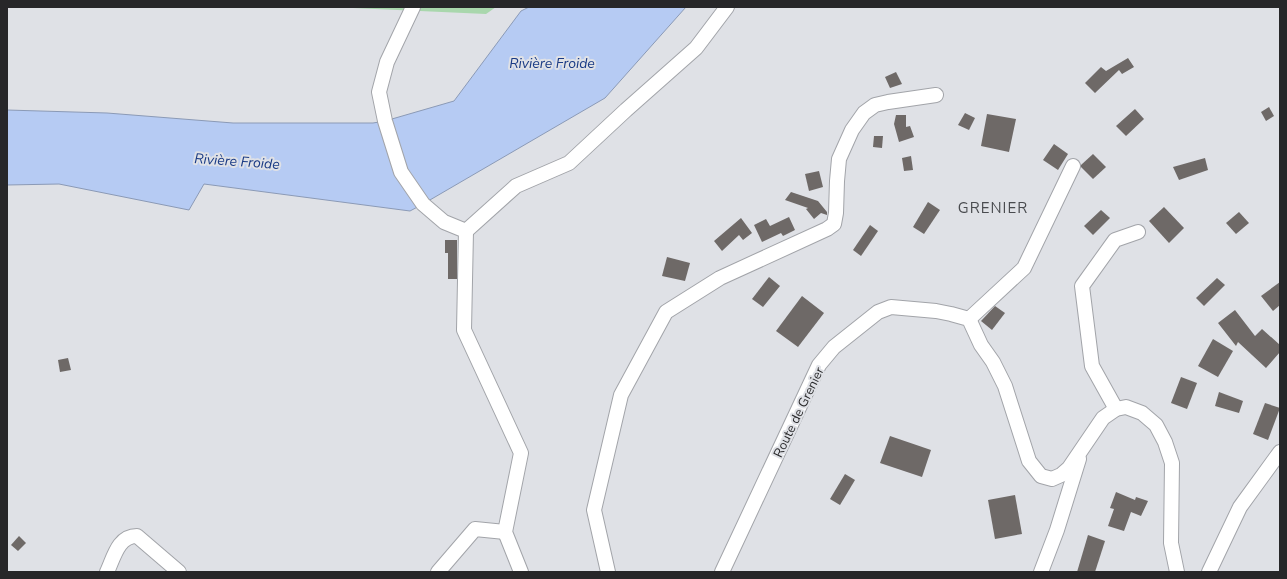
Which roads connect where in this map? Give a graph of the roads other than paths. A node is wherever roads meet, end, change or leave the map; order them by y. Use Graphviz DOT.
graph roads {
  1 [pos="413,7"];
  2 [pos="727,7"];
  3 [pos="936,95"];
  4 [pos="1073,166"];
  5 [pos="466,231"];
  6 [pos="1138,232"];
  7 [pos="969,319"];
  8 [pos="1116,408"];
  9 [pos="1082,449"];
  10 [pos="1280,452"];
  11 [pos="505,532"];
  12 [pos="107,572"];
  13 [pos="179,572"];
  14 [pos="438,572"];
  15 [pos="521,572"];
  16 [pos="608,572"];
  17 [pos="722,572"];
  18 [pos="1041,572"];
  19 [pos="1177,572"];
  20 [pos="1209,572"];
  1 -- 5 [label="street"];
  2 -- 5 [label="street"];
  3 -- 16 [label="street"];
  4 -- 7 [label="street"];
  5 -- 11 [label="street"];
  6 -- 8 [label="street"];
  7 -- 9 [label="street"];
  7 -- 17 [label="street, Route de Grenier"];
  8 -- 9 [label="street"];
  8 -- 19 [label="street"];
  9 -- 18 [label="street"];
  10 -- 20 [label="street"];
  11 -- 14 [label="street"];
  11 -- 15 [label="street"];
  12 -- 13 [label="street"];
}
